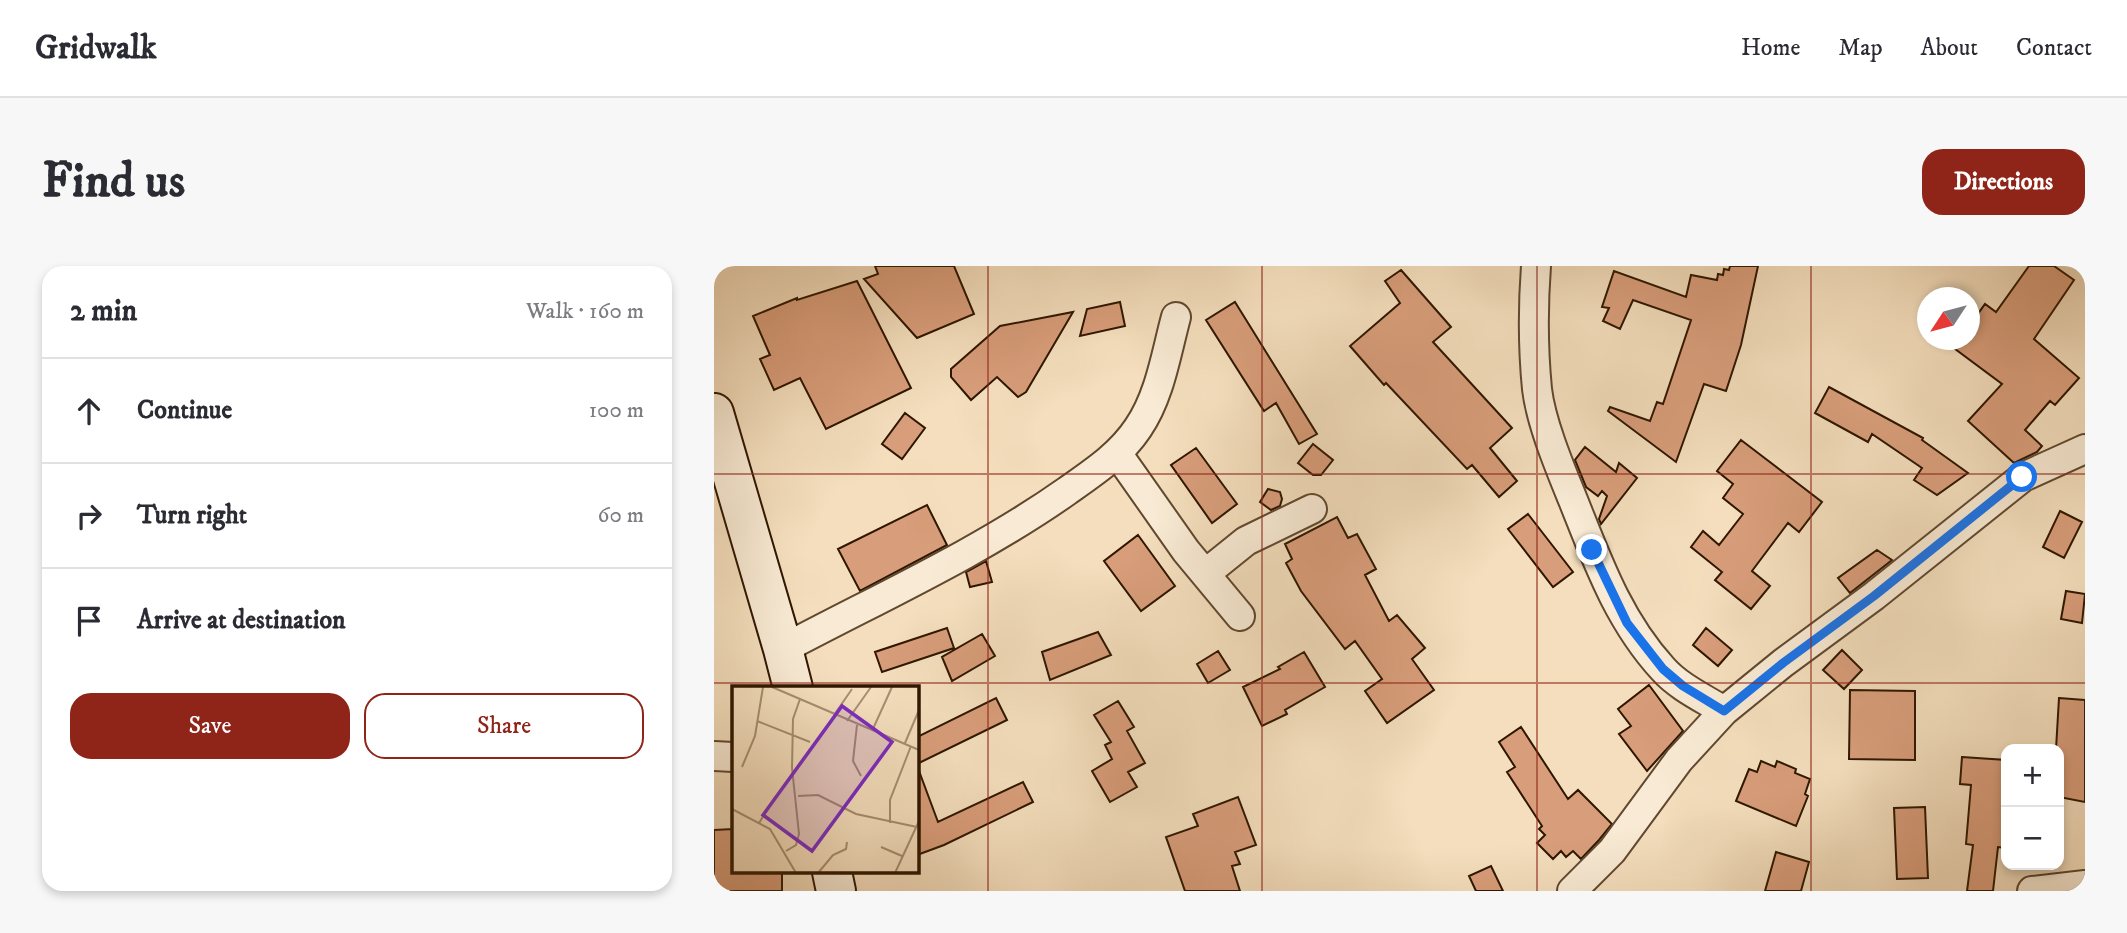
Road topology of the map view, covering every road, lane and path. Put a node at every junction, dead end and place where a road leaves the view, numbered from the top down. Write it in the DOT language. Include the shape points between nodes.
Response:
graph roads {
  1 [pos="1536,266"];
  2 [pos="1176,317"];
  3 [pos="714,413"];
  4 [pos="2085,449"];
  5 [pos="1117,453"];
  6 [pos="726,494"];
  7 [pos="1312,509"];
  8 [pos="1205,574"];
  9 [pos="1240,616"];
  10 [pos="783,649"];
  11 [pos="792,686"];
  12 [pos="1724,711"];
  13 [pos="714,756"];
  14 [pos="732,757"];
  15 [pos="2085,885"];
  16 [pos="1572,891"];
  17 [pos="2032,891"];
  1 -- 12 [label="street" via="1537,390 1556,459 1592,550 1627,623 1663,669"];
  2 -- 5 [label="street" via="1152,405"];
  3 -- 6 [label="street"];
  4 -- 12 [label="street" via="2022,477"];
  5 -- 8 [label="street"];
  5 -- 10 [label="street" via="1042,509 995,537"];
  6 -- 10 [label="street"];
  7 -- 8 [label="street" via="1246,541"];
  8 -- 9 [label="street"];
  10 -- 11 [label="street"];
  12 -- 16 [label="street" via="1679,760 1612,851"];
  13 -- 14 [label="street"];
  15 -- 17 [label="street"];
}
